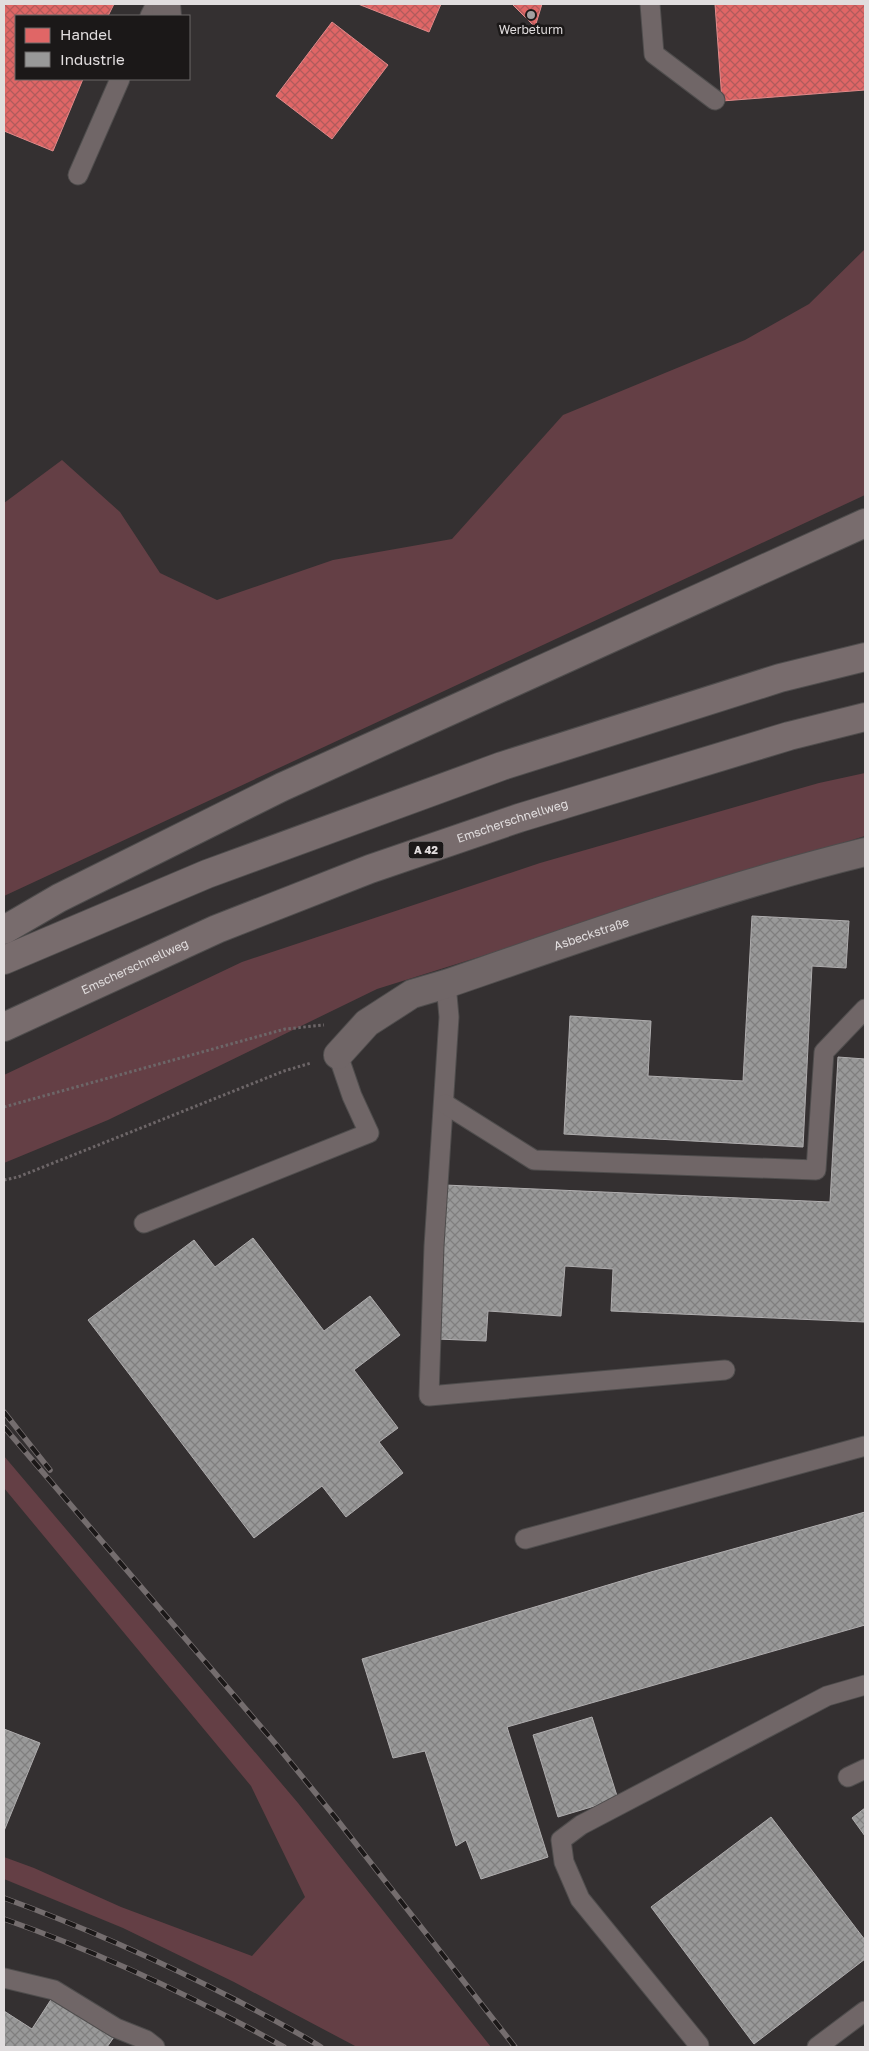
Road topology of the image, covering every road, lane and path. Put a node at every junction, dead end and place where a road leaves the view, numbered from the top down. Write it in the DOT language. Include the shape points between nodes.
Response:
graph roads {
  1 [pos="650,4"];
  2 [pos="120,80"];
  3 [pos="715,100"];
  4 [pos="78,174"];
  5 [pos="865,522"];
  6 [pos="865,657"];
  7 [pos="865,717"];
  8 [pos="865,852"];
  9 [pos="4,930"];
  10 [pos="4,960"];
  11 [pos="446,984"];
  12 [pos="865,1009"];
  13 [pos="367,1023"];
  14 [pos="4,1027"];
  15 [pos="338,1055"];
  16 [pos="445,1104"];
  17 [pos="4,1107"];
  18 [pos="4,1180"];
  19 [pos="144,1223"];
  20 [pos="725,1370"];
  21 [pos="865,1446"];
  22 [pos="525,1539"];
  23 [pos="865,1685"];
  24 [pos="865,1769"];
  25 [pos="848,1777"];
  26 [pos="4,1978"];
  27 [pos="865,2011"];
  28 [pos="699,2045"];
  29 [pos="155,2047"];
  30 [pos="818,2047"];
  1 -- 3 [label="lane" via="654,54"];
  2 -- 4 [label="lane"];
  5 -- 9 [label="highway" via="282,787 59,898"];
  6 -- 10 [label="highway" via="780,678 492,770 208,874"];
  7 -- 14 [label="highway, Emscherschnellweg / A 42" via="789,736 529,815 370,869 217,930"];
  8 -- 11 [label="street, Asbeckstraße" via="707,895"];
  11 -- 13 [label="street, Asbeckstraße" via="412,994"];
  11 -- 16 [label="lane" via="449,1017"];
  12 -- 16 [label="lane" via="824,1052 816,1170 534,1160"];
  13 -- 15 [label="street, Asbeckstraße"];
  13 -- 17 [label="path" via="285,1029"];
  15 -- 18 [label="path" via="284,1071"];
  15 -- 19 [label="lane" via="369,1133"];
  16 -- 20 [label="lane" via="434,1246 429,1396"];
  21 -- 22 [label="lane"];
  23 -- 28 [label="lane" via="827,1696 581,1825 561,1840 564,1862 580,1899"];
  24 -- 25 [label="lane"];
  26 -- 29 [label="lane" via="54,1990 116,2028"];
  27 -- 30 [label="lane"];
}
